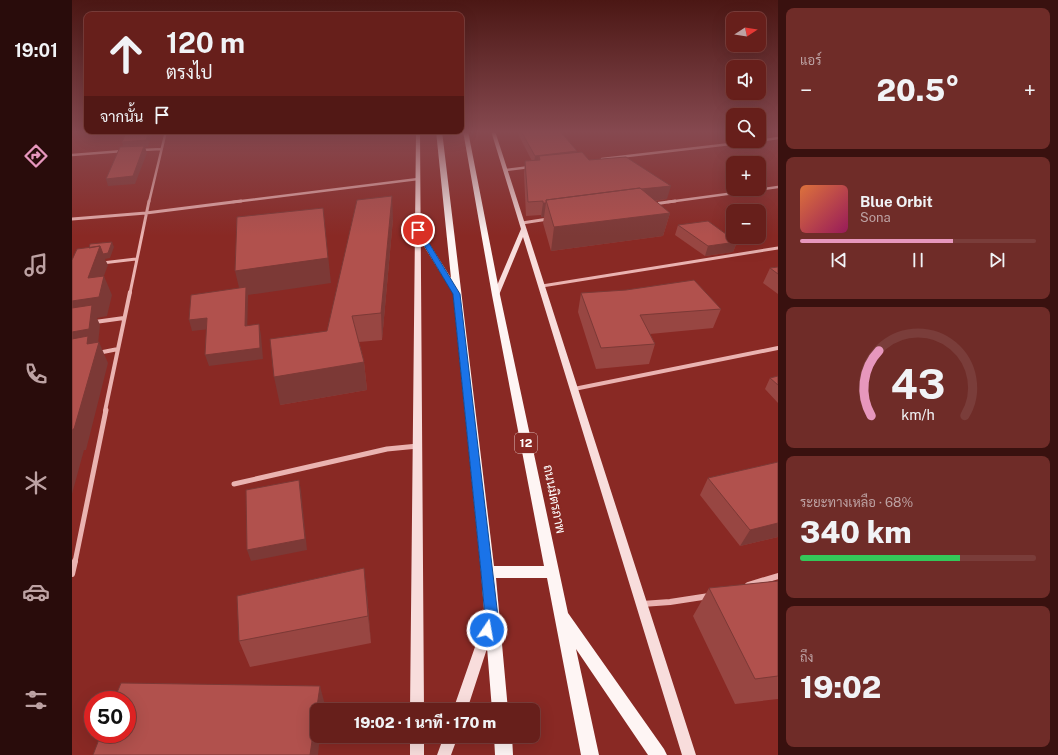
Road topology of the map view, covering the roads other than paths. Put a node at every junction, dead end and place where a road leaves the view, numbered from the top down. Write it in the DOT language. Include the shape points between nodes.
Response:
graph roads {
  1 [pos="157,166"];
  2 [pos="418,166"];
  3 [pos="443,166"];
  4 [pos="472,166"];
  5 [pos="505,166"];
  6 [pos="535,166"];
  7 [pos="506,170"];
  8 [pos="418,180"];
  9 [pos="778,187"];
  10 [pos="646,205"];
  11 [pos="146,213"];
  12 [pos="553,218"];
  13 [pos="72,219"];
  14 [pos="523,226"];
  15 [pos="418,230"];
  16 [pos="778,248"];
  17 [pos="136,260"];
  18 [pos="94,263"];
  19 [pos="542,286"];
  20 [pos="457,294"];
  21 [pos="496,295"];
  22 [pos="124,318"];
  23 [pos="87,323"];
  24 [pos="778,348"];
  25 [pos="118,349"];
  26 [pos="95,353"];
  27 [pos="574,389"];
  28 [pos="418,446"];
  29 [pos="234,484"];
  30 [pos="488,572"];
  31 [pos="552,572"];
  32 [pos="72,574"];
  33 [pos="778,576"];
  34 [pos="744,587"];
  35 [pos="716,594"];
  36 [pos="642,604"];
  37 [pos="562,615"];
  38 [pos="492,617"];
  39 [pos="417,703"];
  40 [pos="462,703"];
  41 [pos="499,703"];
  42 [pos="417,743"];
  43 [pos="448,743"];
  44 [pos="503,743"];
  45 [pos="417,755"];
  46 [pos="444,755"];
  47 [pos="504,755"];
  48 [pos="590,755"];
  49 [pos="658,755"];
  50 [pos="689,755"];
  1 -- 11 [label="street"];
  2 -- 8 [label="main road"];
  3 -- 20 [label="main road"];
  4 -- 21 [label="main road, ถนนมิตรภาพ / 12"];
  5 -- 7 [label="main road"];
  6 -- 7 [label="street"];
  7 -- 14 [label="main road"];
  8 -- 11 [label="street"];
  8 -- 15 [label="main road"];
  9 -- 10 [label="street"];
  11 -- 13 [label="street"];
  11 -- 17 [label="street"];
  12 -- 14 [label="street"];
  14 -- 19 [label="main road"];
  14 -- 21 [label="main road"];
  15 -- 20 [label="main road"];
  15 -- 28 [label="main road"];
  16 -- 19 [label="street"];
  17 -- 18 [label="street"];
  17 -- 22 [label="street"];
  19 -- 27 [label="main road"];
  20 -- 30 [label="main road"];
  21 -- 31 [label="main road, ถนนมิตรภาพ / 12"];
  22 -- 23 [label="street"];
  22 -- 25 [label="street"];
  24 -- 27 [label="street"];
  25 -- 26 [label="street"];
  25 -- 32 [label="street"];
  27 -- 36 [label="main road"];
  28 -- 29 [label="street" via="387,449"];
  28 -- 39 [label="main road"];
  30 -- 31 [label="main road"];
  30 -- 38 [label="main road"];
  31 -- 37 [label="main road, ถนนมิตรภาพ / 12"];
  33 -- 34 [label="street"];
  35 -- 36 [label="street"];
  36 -- 50 [label="main road"];
  37 -- 48 [label="main road, ถนนมิตรภาพ / 12"];
  37 -- 49 [label="main road"];
  38 -- 40 [label="main road"];
  38 -- 41 [label="main road"];
  42 -- 45 [label="main road"];
  43 -- 46 [label="main road"];
  44 -- 47 [label="main road"];
}
